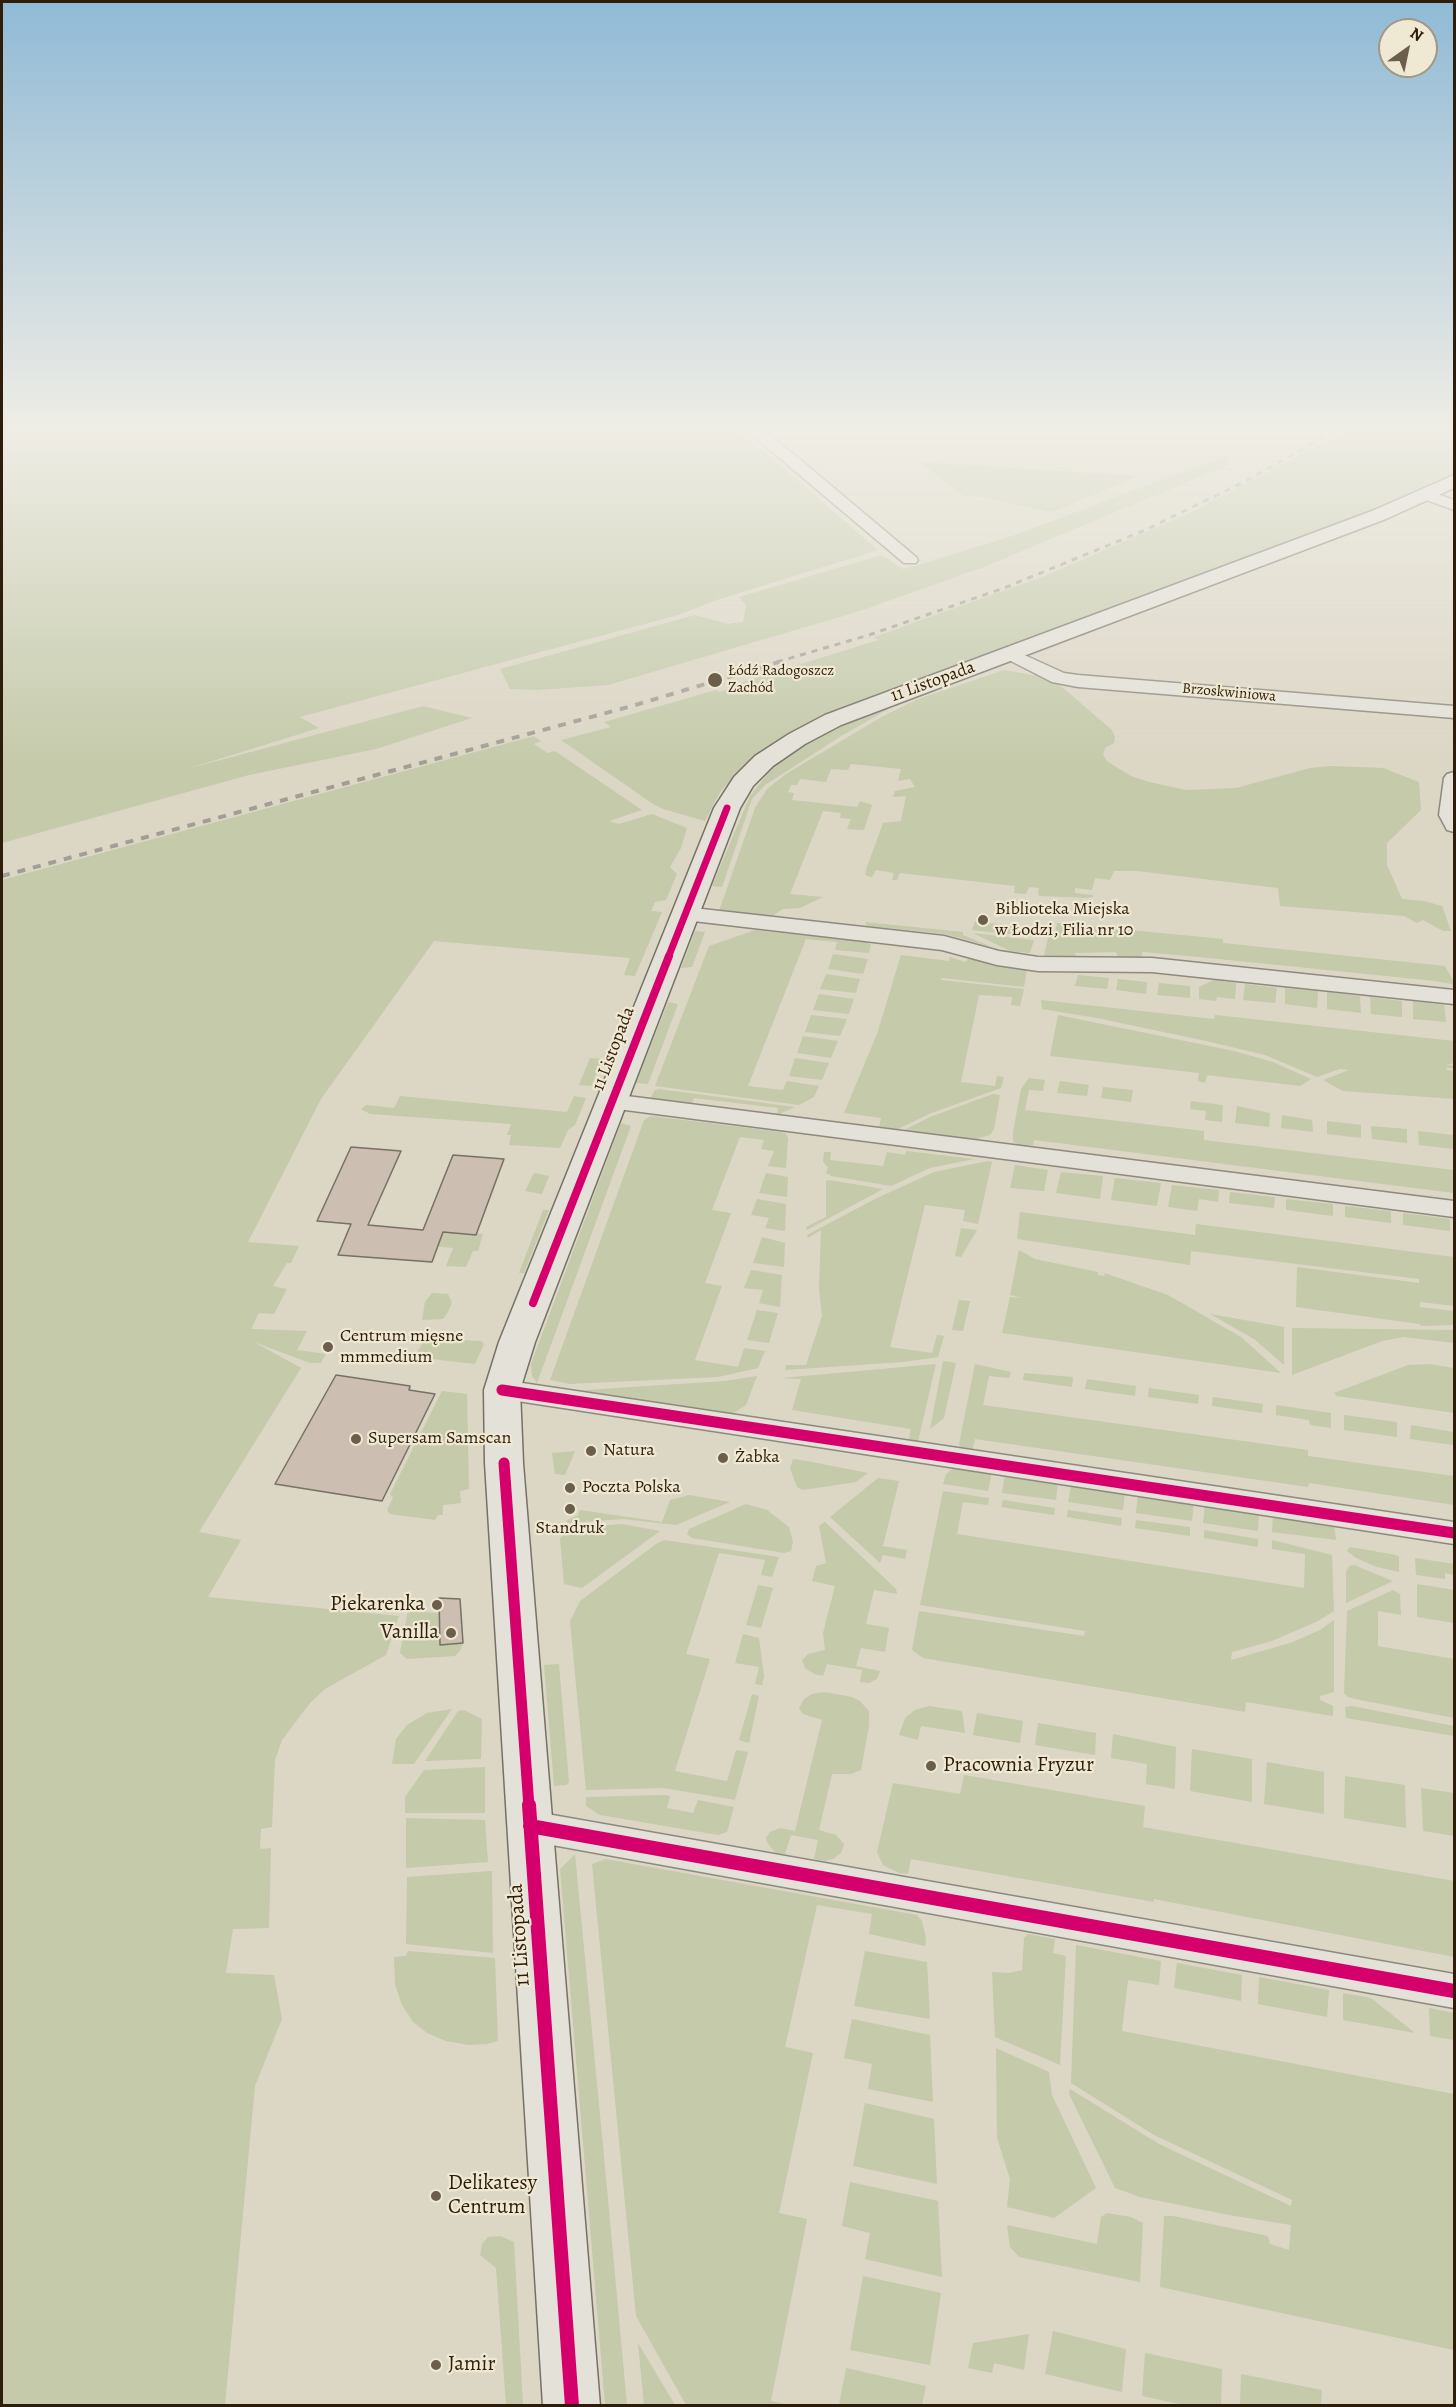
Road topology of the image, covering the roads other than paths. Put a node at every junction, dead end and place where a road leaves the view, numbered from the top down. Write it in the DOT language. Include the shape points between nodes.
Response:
graph roads {
  1 [pos="887,540"];
  2 [pos="1311,540"];
  3 [pos="910,560"];
  4 [pos="1009,653"];
  5 [pos="1455,712"];
  6 [pos="1455,778"];
  7 [pos="1455,826"];
  8 [pos="684,914"];
  9 [pos="1455,997"];
  10 [pos="611,1102"];
  11 [pos="1455,1209"];
  12 [pos="502,1390"];
  13 [pos="1455,1533"];
  14 [pos="530,1826"];
  15 [pos="1455,1991"];
  16 [pos="572,2406"];
  1 -- 3 [label="street"];
  2 -- 4 [label="street, 11 Listopada"];
  4 -- 5 [label="street, Brzoskwiniowa" via="1059,678 1078,681"];
  4 -- 8 [label="street, 11 Listopada" via="833,720 769,758 743,782 727,808"];
  6 -- 7 [label="street" via="1449,806"];
  8 -- 9 [label="street" via="944,943 1038,964 1152,965"];
  8 -- 10 [label="street, 11 Listopada"];
  10 -- 11 [label="street"];
  10 -- 12 [label="street, 11 Listopada"];
  12 -- 13 [label="street"];
  12 -- 14 [label="street, 11 Listopada"];
  14 -- 15 [label="street"];
  14 -- 16 [label="street, 11 Listopada"];
}
